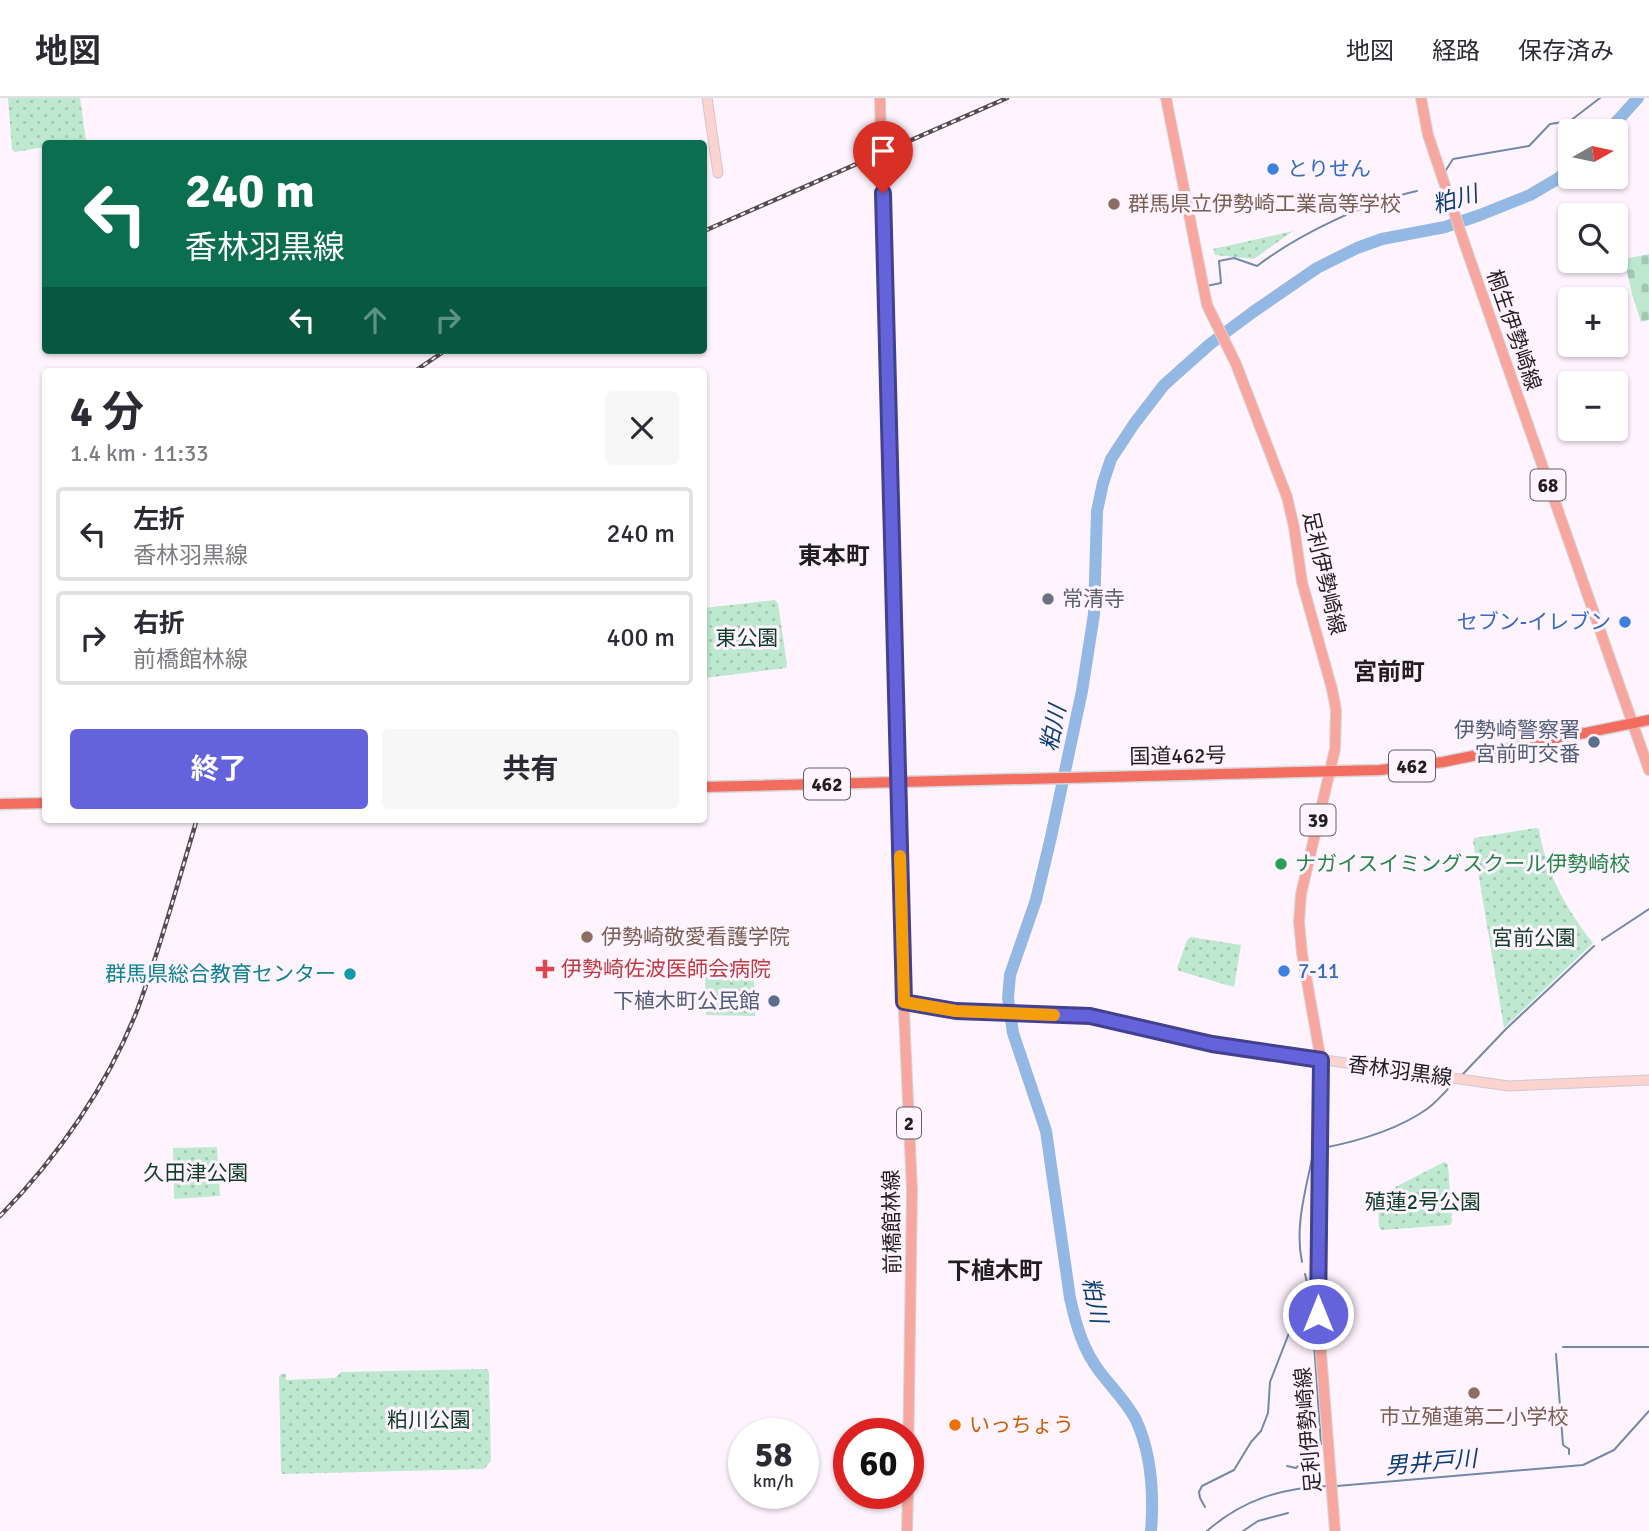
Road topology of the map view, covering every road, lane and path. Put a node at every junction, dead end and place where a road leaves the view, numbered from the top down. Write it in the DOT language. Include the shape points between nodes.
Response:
graph roads {
  1 [pos="707,98"];
  2 [pos="880,98"];
  3 [pos="1166,98"];
  4 [pos="1420,98"];
  5 [pos="718,173"];
  6 [pos="1649,720"];
  7 [pos="1633,723"];
  8 [pos="1649,770"];
  9 [pos="1330,772"];
  10 [pos="898,782"];
  11 [pos="707,787"];
  12 [pos="42,803"];
  13 [pos="0,804"];
  14 [pos="904,1002"];
  15 [pos="1321,1060"];
  16 [pos="1649,1080"];
  17 [pos="909,1418"];
  18 [pos="908,1509"];
  19 [pos="907,1531"];
  20 [pos="1335,1531"];
  1 -- 5 [label="main road"];
  2 -- 10 [label="main road, 前橋館林線 / 2"];
  3 -- 9 [label="main road, 足利伊勢崎線 / 39" via="1203,292 1290,507 1302,582 1332,688 1337,723"];
  4 -- 7 [label="main road, 桐生伊勢崎線 / 68" via="1465,246"];
  6 -- 7 [label="highway, 国道462号 / 462"];
  7 -- 8 [label="main road, 桐生伊勢崎線 / 68"];
  7 -- 9 [label="highway, 国道462号 / 462" via="1443,762"];
  9 -- 10 [label="highway, 国道462号 / 462"];
  9 -- 15 [label="main road, 足利伊勢崎線 / 39" via="1299,915"];
  10 -- 11 [label="highway, 国道462号 / 462"];
  10 -- 14 [label="main road, 前橋館林線 / 2"];
  12 -- 13 [label="highway"];
  14 -- 15 [label="main road, 香林羽黒線" via="954,1011 1090,1016 1212,1044"];
  14 -- 17 [label="main road, 前橋館林線 / 2" via="913,1226"];
  15 -- 16 [label="main road, 香林羽黒線" via="1509,1086"];
  15 -- 20 [label="main road, 足利伊勢崎線 / 39" via="1318,1314"];
  18 -- 19 [label="main road"];
}
